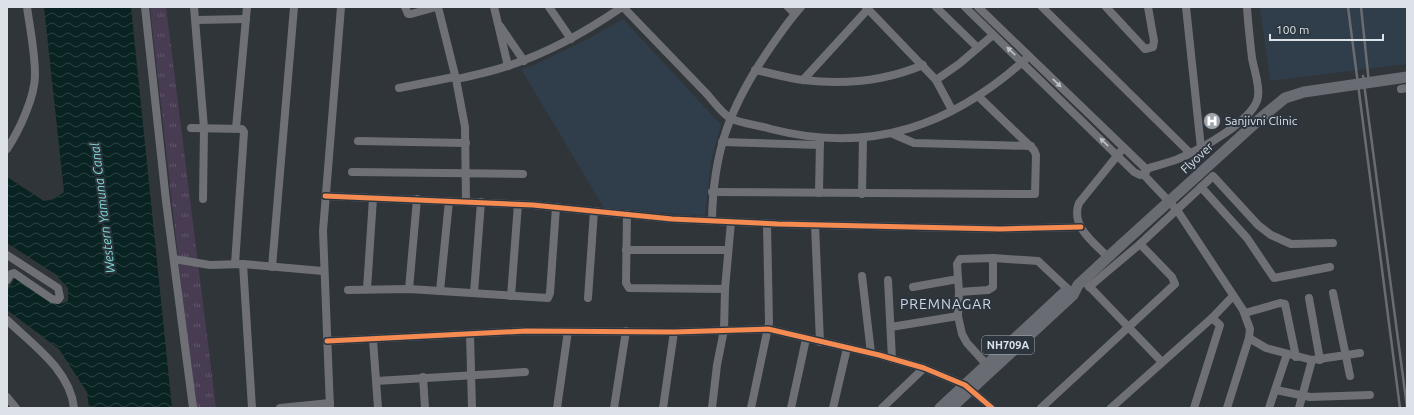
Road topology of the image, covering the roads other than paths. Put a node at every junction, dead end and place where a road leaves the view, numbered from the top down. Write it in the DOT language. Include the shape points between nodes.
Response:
graph roads {
  1 [pos="27,7"];
  2 [pos="145,7"];
  3 [pos="194,7"];
  4 [pos="247,7"];
  5 [pos="294,7"];
  6 [pos="341,7"];
  7 [pos="405,7"];
  8 [pos="437,7"];
  9 [pos="494,7"];
  10 [pos="549,7"];
  11 [pos="623,7"];
  12 [pos="788,7"];
  13 [pos="801,7"];
  14 [pos="936,7"];
  15 [pos="965,7"];
  16 [pos="978,7"];
  17 [pos="1042,7"];
  18 [pos="1106,7"];
  19 [pos="1148,7"];
  20 [pos="1186,7"];
  21 [pos="1246,7"];
  22 [pos="867,8"];
  23 [pos="795,14"];
  24 [pos="246,19"];
  25 [pos="196,20"];
  26 [pos="497,20"];
  27 [pos="993,34"];
  28 [pos="571,39"];
  29 [pos="978,48"];
  30 [pos="1029,56"];
  31 [pos="524,61"];
  32 [pos="1022,62"];
  33 [pos="923,64"];
  34 [pos="508,66"];
  35 [pos="755,70"];
  36 [pos="1407,77"];
  37 [pos="455,78"];
  38 [pos="803,80"];
  39 [pos="936,80"];
  40 [pos="399,88"];
  41 [pos="978,96"];
  42 [pos="952,110"];
  43 [pos="730,117"];
  44 [pos="191,128"];
  45 [pos="204,128"];
  46 [pos="236,128"];
  47 [pos="893,134"];
  48 [pos="862,138"];
  49 [pos="358,141"];
  50 [pos="820,141"];
  51 [pos="722,142"];
  52 [pos="466,143"];
  53 [pos="1031,146"];
  54 [pos="1124,148"];
  55 [pos="1201,148"];
  56 [pos="7,149"];
  57 [pos="1190,153"];
  58 [pos="1118,154"];
  59 [pos="352,172"];
  60 [pos="1145,172"];
  61 [pos="523,174"];
  62 [pos="466,175"];
  63 [pos="1201,188"];
  64 [pos="712,192"];
  65 [pos="819,193"];
  66 [pos="862,194"];
  67 [pos="325,196"];
  68 [pos="373,198"];
  69 [pos="203,199"];
  70 [pos="416,200"];
  71 [pos="449,201"];
  72 [pos="466,202"];
  73 [pos="481,202"];
  74 [pos="518,204"];
  75 [pos="556,207"];
  76 [pos="1177,210"];
  77 [pos="594,211"];
  78 [pos="627,214"];
  79 [pos="712,221"];
  80 [pos="731,222"];
  81 [pos="766,224"];
  82 [pos="815,225"];
  83 [pos="1080,227"];
  84 [pos="1333,243"];
  85 [pos="1140,244"];
  86 [pos="626,250"];
  87 [pos="728,250"];
  88 [pos="7,255"];
  89 [pos="993,258"];
  90 [pos="1109,258"];
  91 [pos="174,259"];
  92 [pos="239,264"];
  93 [pos="272,267"];
  94 [pos="1330,268"];
  95 [pos="323,271"];
  96 [pos="862,276"];
  97 [pos="9,277"];
  98 [pos="958,279"];
  99 [pos="888,280"];
  100 [pos="913,287"];
  101 [pos="1078,287"];
  102 [pos="367,289"];
  103 [pos="409,289"];
  104 [pos="725,289"];
  105 [pos="348,290"];
  106 [pos="440,291"];
  107 [pos="959,292"];
  108 [pos="474,293"];
  109 [pos="1333,293"];
  110 [pos="512,296"];
  111 [pos="1233,296"];
  112 [pos="588,298"];
  113 [pos="1309,298"];
  114 [pos="1245,313"];
  115 [pos="958,316"];
  116 [pos="1212,318"];
  117 [pos="7,320"];
  118 [pos="891,327"];
  119 [pos="1127,327"];
  120 [pos="768,329"];
  121 [pos="724,330"];
  122 [pos="568,331"];
  123 [pos="626,331"];
  124 [pos="674,332"];
  125 [pos="470,334"];
  126 [pos="806,338"];
  127 [pos="1249,338"];
  128 [pos="373,340"];
  129 [pos="327,342"];
  130 [pos="820,342"];
  131 [pos="847,348"];
  132 [pos="871,353"];
  133 [pos="1360,353"];
  134 [pos="1287,354"];
  135 [pos="1345,356"];
  136 [pos="1296,357"];
  137 [pos="892,359"];
  138 [pos="1316,360"];
  139 [pos="1162,362"];
  140 [pos="987,365"];
  141 [pos="924,368"];
  142 [pos="525,372"];
  143 [pos="470,375"];
  144 [pos="1350,376"];
  145 [pos="423,377"];
  146 [pos="376,381"];
  147 [pos="968,387"];
  148 [pos="1276,390"];
  149 [pos="1370,395"];
  150 [pos="7,397"];
  151 [pos="1301,397"];
  152 [pos="330,406"];
  153 [pos="16,408"];
  154 [pos="74,408"];
  155 [pos="193,408"];
  156 [pos="252,408"];
  157 [pos="280,408"];
  158 [pos="289,408"];
  159 [pos="378,408"];
  160 [pos="425,408"];
  161 [pos="472,408"];
  162 [pos="557,408"];
  163 [pos="614,408"];
  164 [pos="663,408"];
  165 [pos="712,408"];
  166 [pos="751,408"];
  167 [pos="792,408"];
  168 [pos="833,408"];
  169 [pos="882,408"];
  170 [pos="940,408"];
  171 [pos="951,408"];
  172 [pos="992,408"];
  173 [pos="1041,408"];
  174 [pos="1111,408"];
  175 [pos="1194,408"];
  176 [pos="1227,408"];
  177 [pos="1270,408"];
  178 [pos="1299,408"];
  1 -- 56 [label="street" via="35,76 22,121"];
  2 -- 91 [label="street"];
  3 -- 25 [label="street"];
  4 -- 24 [label="street"];
  5 -- 93 [label="street"];
  6 -- 67 [label="street"];
  7 -- 8 [label="street" via="408,14 411,14"];
  8 -- 37 [label="street"];
  9 -- 26 [label="street"];
  10 -- 28 [label="street"];
  11 -- 28 [label="street"];
  11 -- 43 [label="street"];
  12 -- 23 [label="street"];
  13 -- 23 [label="street"];
  14 -- 29 [label="street"];
  15 -- 27 [label="street"];
  16 -- 30 [label="street"];
  17 -- 57 [label="street"];
  18 -- 19 [label="street" via="1145,48 1149,49 1153,47 1154,41"];
  20 -- 55 [label="street"];
  21 -- 55 [label="street" via="1258,99 1250,113"];
  22 -- 33 [label="street"];
  22 -- 38 [label="street"];
  23 -- 35 [label="street"];
  24 -- 25 [label="street"];
  24 -- 46 [label="street"];
  25 -- 45 [label="street"];
  26 -- 31 [label="street"];
  26 -- 34 [label="street"];
  27 -- 29 [label="street"];
  32 -- 27 [label="street, one-way"];
  28 -- 31 [label="street"];
  29 -- 39 [label="street"];
  30 -- 32 [label="street"];
  30 -- 54 [label="street, one-way"];
  31 -- 34 [label="street"];
  32 -- 41 [label="street"];
  58 -- 32 [label="street, one-way"];
  33 -- 38 [label="street" via="902,73 869,80"];
  33 -- 39 [label="street"];
  34 -- 37 [label="street"];
  35 -- 38 [label="street"];
  35 -- 43 [label="street"];
  36 -- 90 [label="highway, Flyover / NH709A, bridge" via="1304,92 1286,98"];
  37 -- 40 [label="street"];
  37 -- 52 [label="street"];
  39 -- 42 [label="street"];
  41 -- 42 [label="street"];
  41 -- 53 [label="street"];
  42 -- 47 [label="street" via="919,126"];
  43 -- 50 [label="street"];
  43 -- 51 [label="street"];
  44 -- 45 [label="street"];
  45 -- 46 [label="street"];
  45 -- 69 [label="street"];
  46 -- 92 [label="street" via="244,132"];
  47 -- 48 [label="street"];
  47 -- 53 [label="street" via="914,143"];
  48 -- 50 [label="street"];
  48 -- 66 [label="street"];
  49 -- 52 [label="street"];
  50 -- 51 [label="street"];
  50 -- 65 [label="street"];
  51 -- 64 [label="street"];
  52 -- 62 [label="street"];
  53 -- 66 [label="street" via="1036,155 1034,194"];
  54 -- 58 [label="street"];
  54 -- 60 [label="street"];
  55 -- 57 [label="street"];
  57 -- 60 [label="street"];
  58 -- 60 [label="street" via="1134,172 1140,175"];
  58 -- 83 [label="street" via="1080,203 1077,217"];
  59 -- 62 [label="street"];
  60 -- 76 [label="street"];
  61 -- 62 [label="street"];
  62 -- 72 [label="street"];
  63 -- 76 [label="street"];
  63 -- 84 [label="street" via="1215,176 1265,231 1284,241 1299,244"];
  63 -- 94 [label="street" via="1247,238 1274,278"];
  64 -- 65 [label="street"];
  64 -- 79 [label="street"];
  65 -- 66 [label="street"];
  67 -- 68 [label="street"];
  67 -- 95 [label="street"];
  68 -- 70 [label="street"];
  68 -- 102 [label="street"];
  70 -- 71 [label="street"];
  70 -- 103 [label="street"];
  71 -- 72 [label="street"];
  71 -- 106 [label="street"];
  72 -- 73 [label="street"];
  73 -- 74 [label="street"];
  73 -- 108 [label="street"];
  74 -- 75 [label="street"];
  74 -- 110 [label="street"];
  75 -- 77 [label="street"];
  75 -- 110 [label="street" via="550,297"];
  76 -- 85 [label="street"];
  76 -- 111 [label="street"];
  77 -- 78 [label="street"];
  77 -- 112 [label="street"];
  78 -- 79 [label="street"];
  78 -- 86 [label="street"];
  79 -- 80 [label="street"];
  80 -- 81 [label="street"];
  80 -- 87 [label="street"];
  81 -- 82 [label="street"];
  81 -- 120 [label="street" via="770,317"];
  82 -- 83 [label="street" via="1000,229"];
  82 -- 130 [label="street"];
  83 -- 90 [label="street"];
  85 -- 101 [label="street"];
  85 -- 119 [label="street" via="1175,283"];
  86 -- 87 [label="street"];
  86 -- 104 [label="street" via="626,283 629,288"];
  87 -- 104 [label="street"];
  88 -- 97 [label="street" via="58,288 60,297 58,300 52,299 14,273"];
  89 -- 98 [label="street" via="960,259 957,264"];
  89 -- 101 [label="street" via="1038,261"];
  89 -- 107 [label="street" via="994,287 988,290"];
  90 -- 101 [label="highway, NH709A"];
  91 -- 92 [label="street" via="210,265"];
  91 -- 155 [label="street"];
  92 -- 93 [label="street"];
  92 -- 156 [label="street"];
  93 -- 95 [label="street"];
  95 -- 129 [label="street"];
  96 -- 132 [label="street"];
  98 -- 100 [label="street"];
  98 -- 107 [label="street"];
  99 -- 118 [label="street"];
  101 -- 119 [label="street"];
  101 -- 140 [label="highway, NH709A"];
  101 -- 147 [label="highway, NH709A"];
  102 -- 103 [label="street"];
  102 -- 105 [label="street"];
  103 -- 106 [label="street"];
  104 -- 121 [label="street"];
  106 -- 108 [label="street"];
  107 -- 115 [label="street"];
  108 -- 110 [label="street"];
  109 -- 135 [label="street"];
  111 -- 114 [label="street"];
  111 -- 116 [label="street"];
  113 -- 138 [label="street"];
  114 -- 127 [label="street" via="1250,329"];
  114 -- 136 [label="street" via="1280,303 1285,304"];
  115 -- 118 [label="street"];
  115 -- 140 [label="street" via="967,343"];
  116 -- 139 [label="street"];
  116 -- 175 [label="street" via="1220,325"];
  117 -- 154 [label="street" via="61,374 70,388"];
  118 -- 137 [label="street"];
  119 -- 139 [label="street"];
  119 -- 173 [label="street"];
  120 -- 121 [label="street"];
  120 -- 126 [label="street"];
  120 -- 166 [label="street"];
  121 -- 124 [label="street"];
  121 -- 165 [label="street"];
  122 -- 123 [label="street"];
  122 -- 125 [label="street"];
  122 -- 162 [label="street"];
  123 -- 124 [label="street"];
  123 -- 163 [label="street"];
  124 -- 164 [label="street"];
  125 -- 128 [label="street"];
  125 -- 143 [label="street"];
  126 -- 130 [label="street"];
  126 -- 167 [label="street"];
  127 -- 134 [label="street" via="1266,348"];
  127 -- 176 [label="street"];
  128 -- 129 [label="street"];
  128 -- 146 [label="street"];
  129 -- 152 [label="street"];
  130 -- 131 [label="street"];
  131 -- 132 [label="street"];
  131 -- 168 [label="street"];
  132 -- 137 [label="street"];
  133 -- 135 [label="street"];
  134 -- 136 [label="street"];
  134 -- 148 [label="street"];
  135 -- 138 [label="street"];
  135 -- 144 [label="street"];
  136 -- 138 [label="street"];
  137 -- 141 [label="street"];
  138 -- 151 [label="street"];
  139 -- 174 [label="street"];
  140 -- 147 [label="highway, NH709A"];
  141 -- 147 [label="street"];
  141 -- 169 [label="street"];
  142 -- 143 [label="street"];
  143 -- 145 [label="street"];
  143 -- 161 [label="street"];
  145 -- 146 [label="street"];
  145 -- 160 [label="street"];
  146 -- 159 [label="street"];
  147 -- 170 [label="highway, NH709A"];
  147 -- 171 [label="highway, NH709A"];
  147 -- 172 [label="street"];
  148 -- 151 [label="street"];
  148 -- 177 [label="street"];
  149 -- 151 [label="street"];
  150 -- 153 [label="street"];
  151 -- 178 [label="street"];
  152 -- 158 [label="street"];
  157 -- 158 [label="street"];
}
